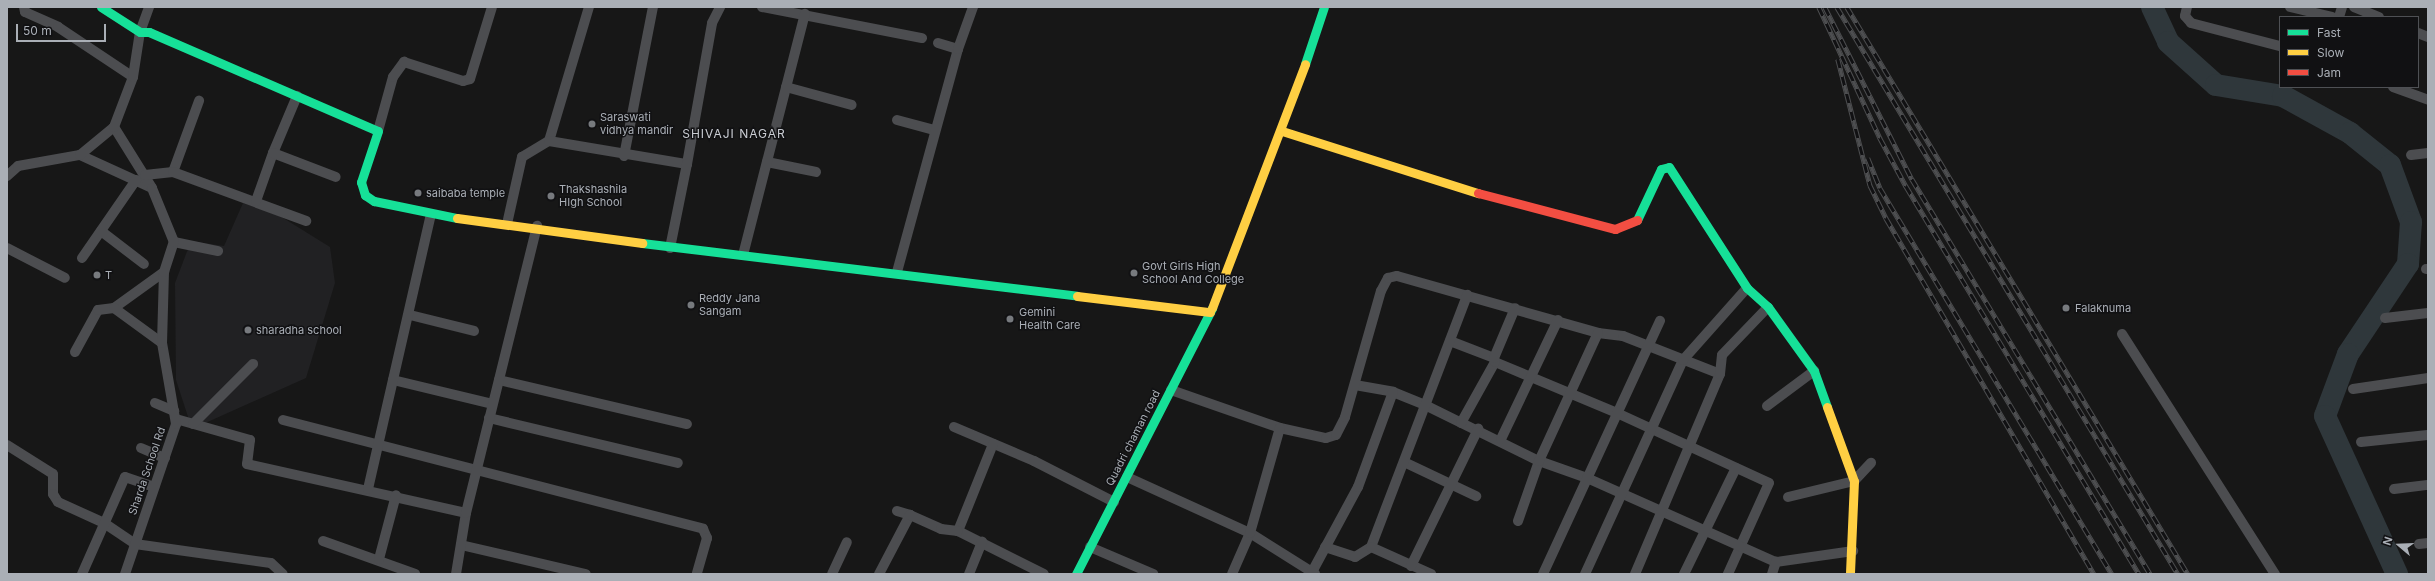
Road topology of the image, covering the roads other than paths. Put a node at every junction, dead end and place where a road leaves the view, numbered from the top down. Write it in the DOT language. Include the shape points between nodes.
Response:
graph roads {
  1 [pos="24,7"];
  2 [pos="101,7"];
  3 [pos="149,7"];
  4 [pos="492,7"];
  5 [pos="589,7"];
  6 [pos="653,7"];
  7 [pos="720,7"];
  8 [pos="762,7"];
  9 [pos="974,7"];
  10 [pos="1324,7"];
  11 [pos="2187,7"];
  12 [pos="2290,7"];
  13 [pos="2354,7"];
  14 [pos="805,14"];
  15 [pos="2328,16"];
  16 [pos="2376,16"];
  17 [pos="140,32"];
  18 [pos="922,38"];
  19 [pos="938,43"];
  20 [pos="2279,46"];
  21 [pos="958,49"];
  22 [pos="133,77"];
  23 [pos="786,87"];
  24 [pos="2396,88"];
  25 [pos="297,96"];
  26 [pos="2428,100"];
  27 [pos="199,101"];
  28 [pos="852,105"];
  29 [pos="896,120"];
  30 [pos="114,127"];
  31 [pos="934,130"];
  32 [pos="378,131"];
  33 [pos="1282,131"];
  34 [pos="550,142"];
  35 [pos="273,153"];
  36 [pos="2428,153"];
  37 [pos="80,155"];
  38 [pos="2411,155"];
  39 [pos="624,156"];
  40 [pos="767,162"];
  41 [pos="687,164"];
  42 [pos="174,172"];
  43 [pos="816,172"];
  44 [pos="7,176"];
  45 [pos="140,177"];
  46 [pos="336,177"];
  47 [pos="256,201"];
  48 [pos="431,215"];
  49 [pos="306,221"];
  50 [pos="507,224"];
  51 [pos="536,226"];
  52 [pos="101,231"];
  53 [pos="174,242"];
  54 [pos="7,248"];
  55 [pos="670,248"];
  56 [pos="218,251"];
  57 [pos="743,255"];
  58 [pos="82,258"];
  59 [pos="144,264"];
  60 [pos="164,272"];
  61 [pos="897,272"];
  62 [pos="65,278"];
  63 [pos="1747,288"];
  64 [pos="1467,295"];
  65 [pos="1768,307"];
  66 [pos="114,308"];
  67 [pos="1515,308"];
  68 [pos="1210,312"];
  69 [pos="2428,313"];
  70 [pos="410,315"];
  71 [pos="2385,318"];
  72 [pos="1558,320"];
  73 [pos="1660,321"];
  74 [pos="474,331"];
  75 [pos="1598,333"];
  76 [pos="2122,334"];
  77 [pos="1450,341"];
  78 [pos="162,343"];
  79 [pos="1649,348"];
  80 [pos="75,352"];
  81 [pos="1495,360"];
  82 [pos="1683,360"];
  83 [pos="253,364"];
  84 [pos="1814,371"];
  85 [pos="1720,374"];
  86 [pos="1531,377"];
  87 [pos="2428,378"];
  88 [pos="393,380"];
  89 [pos="499,380"];
  90 [pos="1355,384"];
  91 [pos="2353,389"];
  92 [pos="1171,390"];
  93 [pos="1393,392"];
  94 [pos="1570,395"];
  95 [pos="155,404"];
  96 [pos="492,404"];
  97 [pos="1427,406"];
  98 [pos="1767,406"];
  99 [pos="1617,413"];
  100 [pos="175,415"];
  101 [pos="489,418"];
  102 [pos="283,420"];
  103 [pos="1461,423"];
  104 [pos="193,424"];
  105 [pos="687,424"];
  106 [pos="954,427"];
  107 [pos="1280,428"];
  108 [pos="1651,428"];
  109 [pos="1478,429"];
  110 [pos="2428,435"];
  111 [pos="1501,439"];
  112 [pos="2361,442"];
  113 [pos="379,444"];
  114 [pos="993,444"];
  115 [pos="7,445"];
  116 [pos="1690,447"];
  117 [pos="142,448"];
  118 [pos="165,458"];
  119 [pos="1539,461"];
  120 [pos="1404,462"];
  121 [pos="678,463"];
  122 [pos="1871,463"];
  123 [pos="1736,468"];
  124 [pos="478,469"];
  125 [pos="1127,477"];
  126 [pos="1587,478"];
  127 [pos="1854,481"];
  128 [pos="1452,485"];
  129 [pos="2428,485"];
  130 [pos="154,487"];
  131 [pos="368,488"];
  132 [pos="2394,489"];
  133 [pos="1621,493"];
  134 [pos="396,495"];
  135 [pos="1476,496"];
  136 [pos="1788,497"];
  137 [pos="1114,502"];
  138 [pos="897,511"];
  139 [pos="1664,512"];
  140 [pos="466,513"];
  141 [pos="910,515"];
  142 [pos="1518,521"];
  143 [pos="104,523"];
  144 [pos="958,531"];
  145 [pos="1705,531"];
  146 [pos="1250,534"];
  147 [pos="323,541"];
  148 [pos="846,542"];
  149 [pos="982,542"];
  150 [pos="134,544"];
  151 [pos="460,545"];
  152 [pos="1090,547"];
  153 [pos="1325,547"];
  154 [pos="1371,547"];
  155 [pos="1740,547"];
  156 [pos="1853,551"];
  157 [pos="379,559"];
  158 [pos="1776,562"];
  159 [pos="1411,566"];
  160 [pos="1313,573"];
  161 [pos="82,574"];
  162 [pos="125,574"];
  163 [pos="283,574"];
  164 [pos="415,574"];
  165 [pos="456,574"];
  166 [pos="586,574"];
  167 [pos="697,574"];
  168 [pos="832,574"];
  169 [pos="879,574"];
  170 [pos="969,574"];
  171 [pos="1044,574"];
  172 [pos="1076,574"];
  173 [pos="1153,574"];
  174 [pos="1232,574"];
  175 [pos="1432,574"];
  176 [pos="1543,574"];
  177 [pos="1585,574"];
  178 [pos="1636,574"];
  179 [pos="1684,574"];
  180 [pos="1728,574"];
  181 [pos="1772,574"];
  182 [pos="1850,574"];
  183 [pos="2276,574"];
  1 -- 22 [label="street" via="25,12 58,26"];
  2 -- 17 [label="street"];
  3 -- 17 [label="street"];
  4 -- 32 [label="street" via="470,79 463,80 404,62 393,77"];
  5 -- 34 [label="street"];
  6 -- 39 [label="street"];
  7 -- 41 [label="street" via="712,23"];
  8 -- 14 [label="street"];
  9 -- 21 [label="street"];
  10 -- 33 [label="street, Quadri chaman road"];
  11 -- 20 [label="street" via="2185,16 2191,23"];
  12 -- 15 [label="street"];
  13 -- 16 [label="street"];
  14 -- 18 [label="street"];
  14 -- 23 [label="street"];
  17 -- 22 [label="street"];
  17 -- 25 [label="street" via="149,32"];
  19 -- 21 [label="street"];
  21 -- 31 [label="street"];
  22 -- 30 [label="street"];
  23 -- 28 [label="street"];
  23 -- 40 [label="street"];
  24 -- 26 [label="street"];
  25 -- 32 [label="street"];
  25 -- 35 [label="street"];
  27 -- 42 [label="street"];
  29 -- 31 [label="street"];
  30 -- 37 [label="street"];
  30 -- 45 [label="street"];
  31 -- 61 [label="street"];
  32 -- 48 [label="street" via="360,182 365,195 374,201"];
  33 -- 63 [label="street" via="1454,187 1615,229 1636,222 1661,169 1669,167"];
  33 -- 68 [label="street, Quadri chaman road"];
  34 -- 39 [label="street"];
  34 -- 50 [label="street" via="522,157"];
  35 -- 46 [label="street"];
  35 -- 47 [label="street"];
  36 -- 38 [label="street"];
  37 -- 44 [label="street" via="18,166"];
  37 -- 45 [label="street"];
  39 -- 41 [label="street"];
  40 -- 43 [label="street"];
  40 -- 57 [label="street"];
  41 -- 55 [label="street"];
  42 -- 45 [label="street"];
  42 -- 47 [label="street"];
  45 -- 52 [label="street"];
  45 -- 53 [label="street" via="152,188"];
  47 -- 49 [label="street"];
  48 -- 50 [label="street"];
  48 -- 70 [label="street"];
  50 -- 51 [label="street"];
  51 -- 55 [label="street"];
  51 -- 89 [label="street"];
  52 -- 58 [label="street"];
  52 -- 59 [label="street"];
  53 -- 56 [label="street"];
  53 -- 60 [label="street, Sharda School Rd"];
  54 -- 62 [label="street"];
  55 -- 57 [label="street"];
  57 -- 61 [label="street"];
  60 -- 66 [label="street"];
  60 -- 78 [label="street, Sharda School Rd"];
  61 -- 68 [label="street"];
  63 -- 65 [label="street"];
  63 -- 82 [label="street"];
  64 -- 67 [label="street"];
  64 -- 77 [label="street"];
  64 -- 90 [label="street" via="1397,276 1388,278"];
  65 -- 84 [label="street"];
  65 -- 85 [label="street" via="1722,355"];
  66 -- 78 [label="street"];
  66 -- 80 [label="street" via="98,310"];
  67 -- 72 [label="street"];
  67 -- 81 [label="street"];
  68 -- 92 [label="street, Quadri chaman road"];
  69 -- 71 [label="street"];
  70 -- 74 [label="street"];
  70 -- 88 [label="street"];
  72 -- 75 [label="street"];
  72 -- 86 [label="street"];
  73 -- 79 [label="street"];
  75 -- 79 [label="street" via="1623,336"];
  75 -- 94 [label="street"];
  76 -- 183 [label="street"];
  77 -- 81 [label="street"];
  77 -- 97 [label="street"];
  78 -- 100 [label="street, Sharda School Rd"];
  79 -- 82 [label="street"];
  79 -- 99 [label="street"];
  81 -- 86 [label="street"];
  81 -- 103 [label="street"];
  82 -- 85 [label="street"];
  82 -- 108 [label="street"];
  83 -- 104 [label="street"];
  84 -- 98 [label="street"];
  84 -- 127 [label="street"];
  85 -- 116 [label="street"];
  86 -- 94 [label="street"];
  86 -- 111 [label="street"];
  87 -- 91 [label="street"];
  88 -- 96 [label="street"];
  88 -- 113 [label="street"];
  89 -- 96 [label="street"];
  89 -- 105 [label="street"];
  90 -- 93 [label="street"];
  90 -- 107 [label="street" via="1336,435 1326,438"];
  92 -- 107 [label="street"];
  92 -- 125 [label="street, Quadri chaman road"];
  93 -- 97 [label="street"];
  93 -- 153 [label="street" via="1358,487"];
  94 -- 99 [label="street"];
  94 -- 119 [label="street"];
  95 -- 100 [label="street"];
  96 -- 101 [label="street"];
  97 -- 103 [label="street"];
  97 -- 120 [label="street"];
  99 -- 108 [label="street"];
  99 -- 126 [label="street"];
  100 -- 104 [label="street"];
  100 -- 118 [label="street, Sharda School Rd"];
  101 -- 121 [label="street"];
  101 -- 124 [label="street"];
  102 -- 113 [label="street"];
  103 -- 109 [label="street"];
  104 -- 131 [label="street" via="250,440 247,464"];
  106 -- 114 [label="street"];
  107 -- 146 [label="street"];
  108 -- 116 [label="street"];
  108 -- 133 [label="street"];
  109 -- 111 [label="street"];
  109 -- 128 [label="street"];
  110 -- 112 [label="street"];
  111 -- 119 [label="street"];
  113 -- 124 [label="street"];
  113 -- 131 [label="street"];
  114 -- 137 [label="street"];
  114 -- 144 [label="street"];
  115 -- 143 [label="street" via="54,474 53,494 58,502"];
  116 -- 123 [label="street"];
  116 -- 139 [label="street"];
  117 -- 118 [label="street"];
  118 -- 130 [label="street, Sharda School Rd"];
  119 -- 126 [label="street"];
  119 -- 142 [label="street"];
  120 -- 128 [label="street"];
  120 -- 154 [label="street"];
  122 -- 127 [label="street"];
  123 -- 145 [label="street"];
  123 -- 155 [label="street" via="1769,483"];
  124 -- 140 [label="street"];
  124 -- 167 [label="street" via="703,529 707,538"];
  125 -- 137 [label="street, Quadri chaman road"];
  125 -- 146 [label="street"];
  126 -- 133 [label="street"];
  126 -- 176 [label="street"];
  127 -- 136 [label="street"];
  127 -- 156 [label="street"];
  128 -- 135 [label="street"];
  128 -- 159 [label="street"];
  129 -- 132 [label="street"];
  130 -- 143 [label="street" via="125,477"];
  130 -- 150 [label="street, Sharda School Rd"];
  131 -- 134 [label="street"];
  133 -- 139 [label="street"];
  133 -- 177 [label="street"];
  134 -- 140 [label="street"];
  134 -- 157 [label="street"];
  137 -- 152 [label="street, Quadri chaman road"];
  138 -- 141 [label="street"];
  139 -- 145 [label="street"];
  139 -- 178 [label="street"];
  140 -- 151 [label="street"];
  141 -- 144 [label="street" via="941,529"];
  141 -- 169 [label="street"];
  143 -- 150 [label="street"];
  143 -- 161 [label="street"];
  144 -- 149 [label="street"];
  145 -- 155 [label="street"];
  145 -- 179 [label="street"];
  146 -- 160 [label="street"];
  146 -- 174 [label="street"];
  147 -- 157 [label="street"];
  148 -- 168 [label="street"];
  149 -- 170 [label="street"];
  149 -- 171 [label="street"];
  150 -- 162 [label="street, Sharda School Rd"];
  150 -- 163 [label="street" via="271,564"];
  151 -- 165 [label="street"];
  151 -- 166 [label="street"];
  152 -- 172 [label="street, Quadri chaman road"];
  152 -- 173 [label="street"];
  153 -- 154 [label="street" via="1355,557"];
  153 -- 160 [label="street"];
  154 -- 159 [label="street"];
  155 -- 158 [label="street"];
  155 -- 180 [label="street"];
  156 -- 158 [label="street"];
  156 -- 182 [label="street"];
  157 -- 164 [label="street"];
  158 -- 181 [label="street"];
  159 -- 175 [label="street"];
}
